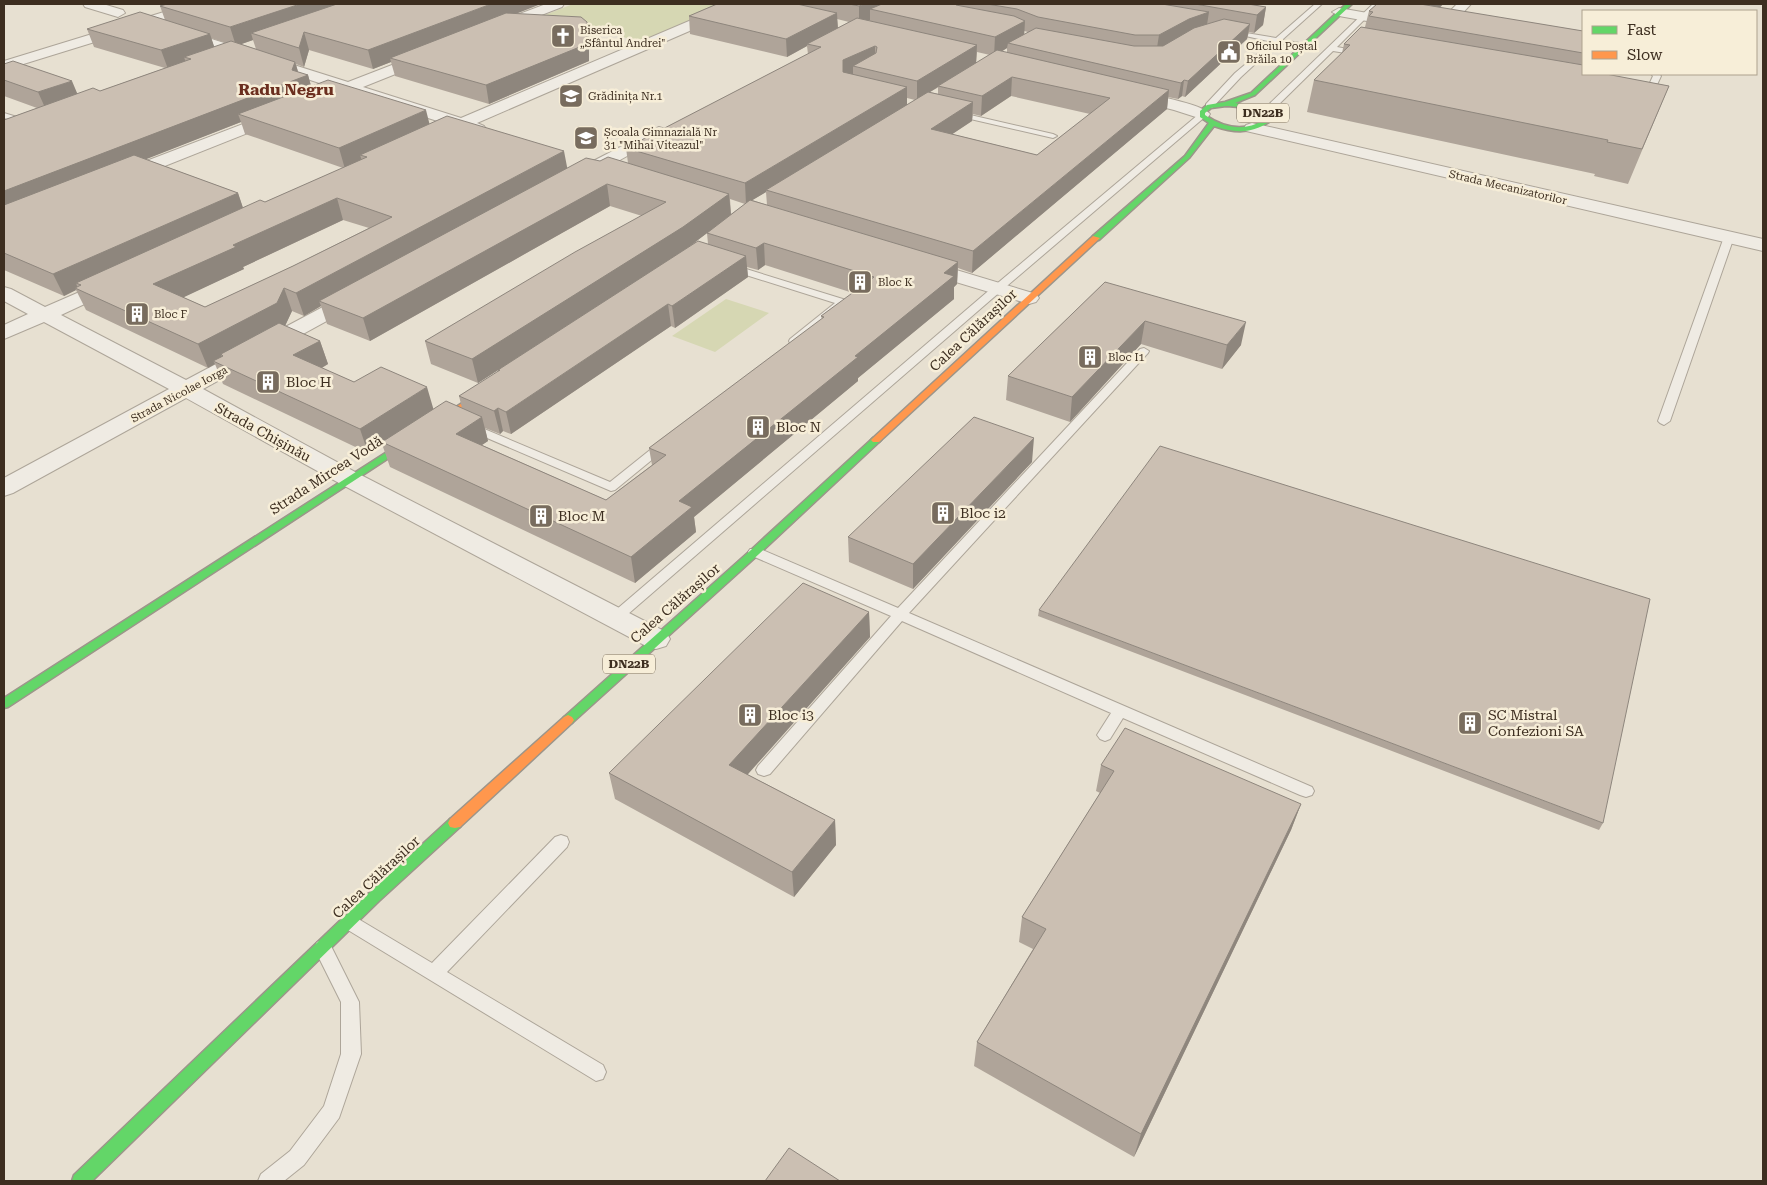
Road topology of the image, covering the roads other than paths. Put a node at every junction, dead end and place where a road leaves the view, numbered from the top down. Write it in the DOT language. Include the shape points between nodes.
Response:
graph roads {
  1 [pos="90,4"];
  2 [pos="203,4"];
  3 [pos="557,4"];
  4 [pos="749,4"];
  5 [pos="1319,4"];
  6 [pos="1377,4"];
  7 [pos="1464,4"];
  8 [pos="1344,8"];
  9 [pos="118,13"];
  10 [pos="139,16"];
  11 [pos="1364,16"];
  12 [pos="99,19"];
  13 [pos="1221,30"];
  14 [pos="485,33"];
  15 [pos="1276,40"];
  16 [pos="255,45"];
  17 [pos="1302,46"];
  18 [pos="1330,48"];
  19 [pos="439,51"];
  20 [pos="237,52"];
  21 [pos="1367,55"];
  22 [pos="218,58"];
  23 [pos="4,66"];
  24 [pos="1656,75"];
  25 [pos="349,87"];
  26 [pos="1118,92"];
  27 [pos="1253,94"];
  28 [pos="322,98"];
  29 [pos="1226,104"];
  30 [pos="1635,104"];
  31 [pos="294,109"];
  32 [pos="946,111"];
  33 [pos="1262,112"];
  34 [pos="1206,114"];
  35 [pos="4,115"];
  36 [pos="35,123"];
  37 [pos="462,124"];
  38 [pos="674,125"];
  39 [pos="1246,129"];
  40 [pos="13,131"];
  41 [pos="491,133"];
  42 [pos="435,136"];
  43 [pos="1052,136"];
  44 [pos="1225,137"];
  45 [pos="1210,145"];
  46 [pos="1187,156"];
  47 [pos="576,160"];
  48 [pos="595,166"];
  49 [pos="614,172"];
  50 [pos="104,184"];
  51 [pos="560,185"];
  52 [pos="1728,237"];
  53 [pos="1763,245"];
  54 [pos="905,261"];
  55 [pos="722,264"];
  56 [pos="126,277"];
  57 [pos="997,289"];
  58 [pos="370,290"];
  59 [pos="4,293"];
  60 [pos="1029,298"];
  61 [pos="44,314"];
  62 [pos="4,333"];
  63 [pos="788,346"];
  64 [pos="1144,352"];
  65 [pos="503,379"];
  66 [pos="188,390"];
  67 [pos="446,417"];
  68 [pos="1664,421"];
  69 [pos="672,438"];
  70 [pos="348,478"];
  71 [pos="4,488"];
  72 [pos="755,552"];
  73 [pos="900,615"];
  74 [pos="616,618"];
  75 [pos="656,639"];
  76 [pos="4,704"];
  77 [pos="1120,710"];
  78 [pos="1105,735"];
  79 [pos="764,770"];
  80 [pos="1306,791"];
  81 [pos="561,842"];
  82 [pos="349,922"];
  83 [pos="323,948"];
  84 [pos="433,974"];
  85 [pos="596,1072"];
  86 [pos="80,1181"];
  87 [pos="268,1181"];
  1 -- 9 [label="street"];
  2 -- 10 [label="street"];
  3 -- 14 [label="street"];
  4 -- 37 [label="street"];
  5 -- 15 [label="lane"];
  6 -- 11 [label="lane"];
  7 -- 11 [label="street" via="1444,31"];
  8 -- 11 [label="street"];
  8 -- 17 [label="main road, DN22B"];
  9 -- 10 [label="street"];
  9 -- 12 [label="street"];
  10 -- 20 [label="street"];
  10 -- 23 [label="street"];
  11 -- 18 [label="lane"];
  13 -- 15 [label="lane"];
  15 -- 17 [label="lane"];
  15 -- 34 [label="lane" via="1238,75"];
  16 -- 20 [label="street"];
  17 -- 27 [label="main road, DN22B"];
  18 -- 21 [label="lane"];
  18 -- 33 [label="lane" via="1295,86"];
  19 -- 25 [label="street"];
  20 -- 22 [label="street"];
  20 -- 25 [label="street"];
  24 -- 30 [label="lane" via="1644,106"];
  25 -- 28 [label="street"];
  25 -- 37 [label="street"];
  26 -- 34 [label="street"];
  27 -- 29 [label="main road, DN22B"];
  27 -- 33 [label="main road, DN22B"];
  29 -- 33 [label="main road, DN22B"];
  29 -- 34 [label="main road, DN22B"];
  31 -- 50 [label="street"];
  32 -- 43 [label="lane"];
  33 -- 39 [label="main road, DN22B" via="1267,121"];
  34 -- 39 [label="main road, DN22B"];
  34 -- 46 [label="main road, Calea Călărașilor / DN22B"];
  34 -- 57 [label="lane"];
  35 -- 36 [label="lane"];
  36 -- 40 [label="street"];
  37 -- 41 [label="street"];
  37 -- 42 [label="street"];
  38 -- 48 [label="street"];
  39 -- 44 [label="main road, DN22B"];
  39 -- 52 [label="street, Strada Mecanizatorilor"];
  45 -- 46 [label="main road, Calea Călărașilor / DN22B"];
  46 -- 60 [label="main road, Calea Călărașilor / DN22B"];
  47 -- 48 [label="street"];
  48 -- 49 [label="street"];
  48 -- 51 [label="street"];
  52 -- 53 [label="street, Strada Mecanizatorilor"];
  52 -- 68 [label="lane"];
  54 -- 57 [label="street"];
  55 -- 63 [label="lane" via="842,302"];
  56 -- 61 [label="street"];
  57 -- 60 [label="street"];
  57 -- 74 [label="lane"];
  58 -- 66 [label="street, Strada Nicolae Iorga"];
  59 -- 61 [label="street, Strada Chișinău"];
  60 -- 72 [label="main road, Calea Călărașilor / DN22B"];
  61 -- 62 [label="street"];
  61 -- 66 [label="street, Strada Chișinău"];
  64 -- 73 [label="lane"];
  65 -- 67 [label="main road, Strada Mircea Vodă"];
  66 -- 70 [label="street, Strada Chișinău"];
  66 -- 71 [label="street, Strada Nicolae Iorga"];
  67 -- 69 [label="lane" via="611,488"];
  67 -- 70 [label="main road, Strada Mircea Vodă"];
  70 -- 74 [label="street, Strada Chișinău"];
  70 -- 76 [label="main road, Strada Mircea Vodă"];
  72 -- 73 [label="lane"];
  72 -- 75 [label="main road, Calea Călărașilor / DN22B"];
  73 -- 77 [label="lane"];
  73 -- 79 [label="lane"];
  74 -- 75 [label="street, Strada Chișinău"];
  75 -- 82 [label="main road, Calea Călărașilor / DN22B"];
  77 -- 78 [label="lane"];
  77 -- 80 [label="lane"];
  81 -- 84 [label="lane"];
  82 -- 83 [label="main road, Calea Călărașilor / DN22B"];
  82 -- 84 [label="lane"];
  83 -- 86 [label="main road, Calea Călărașilor / DN22B"];
  83 -- 87 [label="lane" via="350,1002 351,1054 332,1111 297,1158"];
  84 -- 85 [label="lane"];
}
